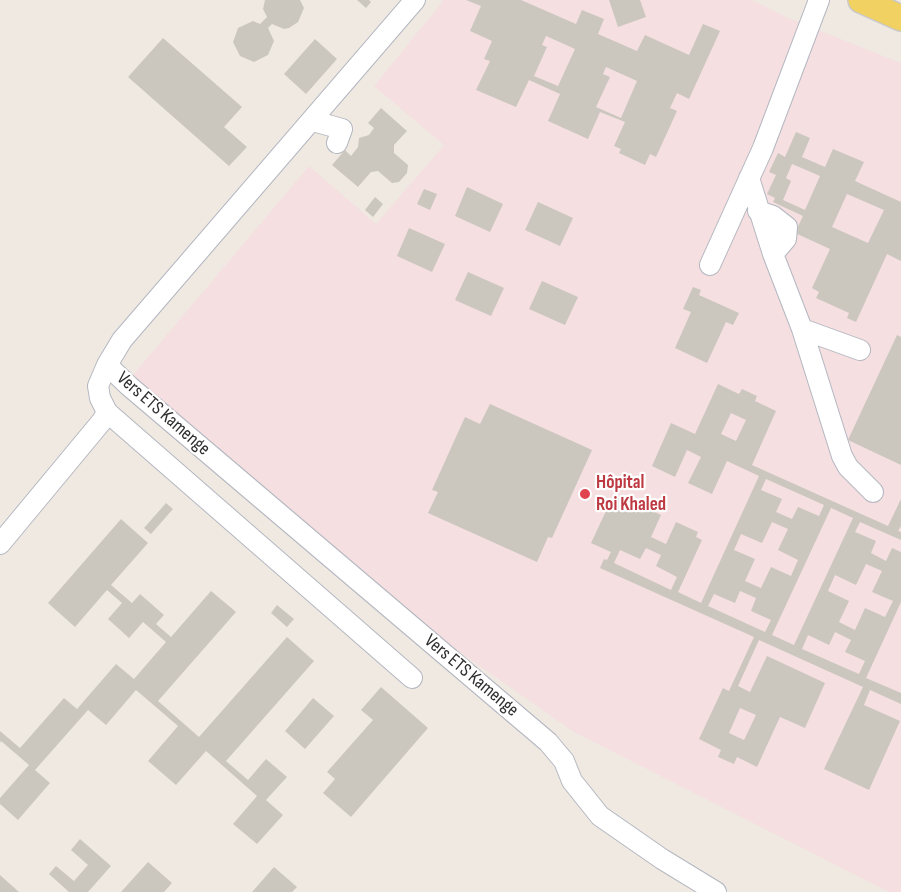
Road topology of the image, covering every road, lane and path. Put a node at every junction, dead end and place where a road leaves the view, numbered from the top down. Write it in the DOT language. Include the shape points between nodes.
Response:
graph roads {
  1 [pos="415,0"];
  2 [pos="819,0"];
  3 [pos="861,0"];
  4 [pos="901,18"];
  5 [pos="313,120"];
  6 [pos="337,143"];
  7 [pos="749,178"];
  8 [pos="710,265"];
  9 [pos="802,329"];
  10 [pos="860,350"];
  11 [pos="107,365"];
  12 [pos="107,412"];
  13 [pos="873,492"];
  14 [pos="0,544"];
  15 [pos="412,678"];
  16 [pos="716,892"];
  1 -- 5 [label="street, Vers ETS Kamenge"];
  2 -- 7 [label="street"];
  3 -- 4 [label="main road"];
  5 -- 6 [label="street" via="342,129"];
  5 -- 11 [label="street, Vers ETS Kamenge" via="122,340"];
  7 -- 8 [label="street"];
  7 -- 9 [label="street" via="758,211 773,216 787,227 786,239 773,254"];
  9 -- 10 [label="street"];
  9 -- 13 [label="street" via="842,456 848,467"];
  11 -- 12 [label="street" via="98,386"];
  11 -- 16 [label="street, Vers ETS Kamenge" via="548,742 564,761 572,781 600,816"];
  12 -- 14 [label="street" via="92,435"];
  12 -- 15 [label="street"];
}
